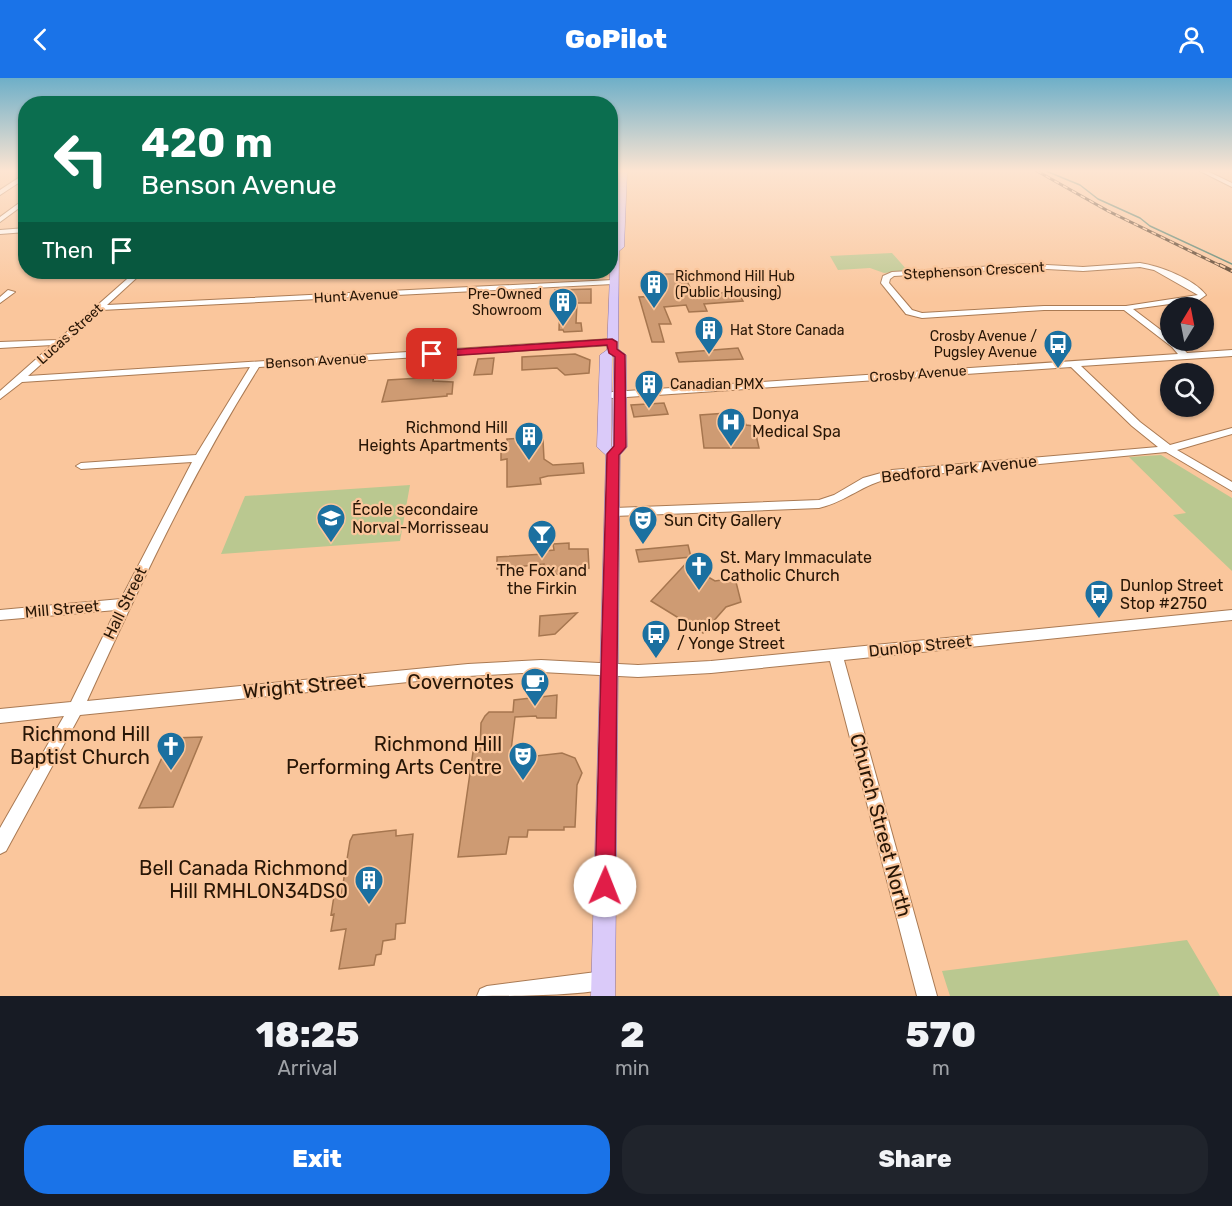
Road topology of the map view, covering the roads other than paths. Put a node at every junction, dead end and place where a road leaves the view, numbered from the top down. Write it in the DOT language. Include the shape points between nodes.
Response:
graph roads {
  1 [pos="18,231"];
  2 [pos="0,232"];
  3 [pos="131,279"];
  4 [pos="613,282"];
  5 [pos="11,292"];
  6 [pos="0,301"];
  7 [pos="98,308"];
  8 [pos="1126,308"];
  9 [pos="61,342"];
  10 [pos="0,345"];
  11 [pos="612,346"];
  12 [pos="1232,353"];
  13 [pos="1185,356"];
  14 [pos="256,364"];
  15 [pos="1074,364"];
  16 [pos="20,379"];
  17 [pos="621,394"];
  18 [pos="0,396"];
  19 [pos="605,396"];
  20 [pos="1232,431"];
  21 [pos="1168,449"];
  22 [pos="613,454"];
  23 [pos="198,458"];
  24 [pos="81,466"];
  25 [pos="1232,486"];
  26 [pos="614,512"];
  27 [pos="123,604"];
  28 [pos="0,615"];
  29 [pos="1232,615"];
  30 [pos="834,654"];
  31 [pos="609,668"];
  32 [pos="76,708"];
  33 [pos="0,716"];
  34 [pos="0,845"];
  35 [pos="603,988"];
  36 [pos="487,996"];
  37 [pos="927,996"];
  1 -- 2 [label="street"];
  3 -- 7 [label="street, Lucas Street"];
  4 -- 7 [label="street, Hunt Avenue"];
  4 -- 11 [label="main road"];
  5 -- 6 [label="street"];
  7 -- 9 [label="street, Lucas Street"];
  8 -- 8 [label="street, Stephenson Crescent" via="1202,295 1156,268 1140,265 1083,269 1029,266 892,274 885,284 909,312 922,316 1044,308"];
  8 -- 13 [label="street" via="1127,314 1165,346"];
  9 -- 10 [label="street"];
  9 -- 16 [label="street, Lucas Street"];
  11 -- 14 [label="street, Benson Avenue"];
  11 -- 17 [label="main road" via="620,355"];
  11 -- 19 [label="main road" via="606,355"];
  12 -- 13 [label="street, Crosby Avenue"];
  13 -- 15 [label="street, Crosby Avenue"];
  14 -- 16 [label="street, Benson Avenue"];
  14 -- 23 [label="street, Hall Street"];
  15 -- 17 [label="street, Crosby Avenue"];
  15 -- 21 [label="street"];
  16 -- 18 [label="street, Lucas Street"];
  17 -- 19 [label="street, Crosby Avenue"];
  17 -- 22 [label="main road" via="620,447"];
  19 -- 22 [label="main road" via="604,447"];
  20 -- 21 [label="street, Bedford Park Avenue"];
  21 -- 25 [label="street"];
  21 -- 26 [label="street, Bedford Park Avenue" via="892,474 868,480 837,500 819,504"];
  22 -- 26 [label="main road"];
  23 -- 24 [label="street"];
  23 -- 27 [label="street, Hall Street"];
  26 -- 31 [label="main road"];
  27 -- 28 [label="street, Mill Street"];
  27 -- 32 [label="street, Hall Street"];
  29 -- 30 [label="street, Dunlop Street"];
  30 -- 31 [label="street, Dunlop Street" via="711,667 638,671"];
  30 -- 37 [label="street, Church Street North"];
  31 -- 32 [label="street, Wright Street" via="468,670"];
  31 -- 35 [label="main road"];
  32 -- 33 [label="street, Wright Street"];
  32 -- 34 [label="street, Hall Street"];
  35 -- 36 [label="street"];
}
